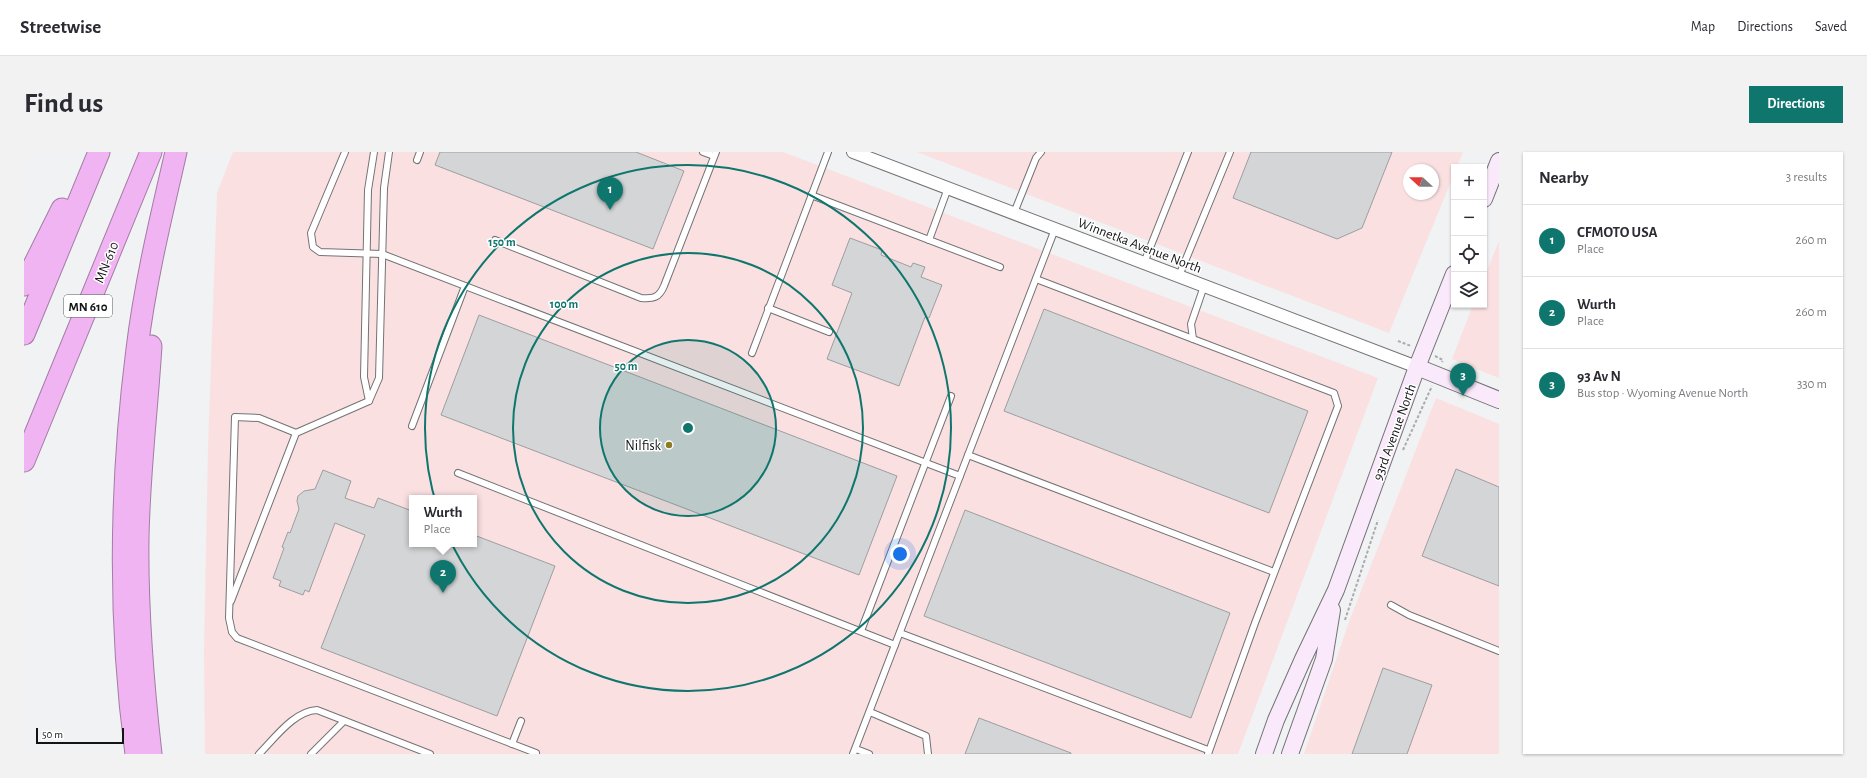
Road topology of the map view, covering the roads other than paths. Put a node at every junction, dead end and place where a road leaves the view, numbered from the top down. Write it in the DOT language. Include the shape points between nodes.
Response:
graph roads {
  1 [pos="89,152"];
  2 [pos="99,152"];
  3 [pos="151,152"];
  4 [pos="176,152"];
  5 [pos="345,152"];
  6 [pos="374,152"];
  7 [pos="389,152"];
  8 [pos="420,152"];
  9 [pos="703,152"];
  10 [pos="828,152"];
  11 [pos="853,152"];
  12 [pos="1041,152"];
  13 [pos="1188,152"];
  14 [pos="1230,152"];
  15 [pos="715,154"];
  16 [pos="417,160"];
  17 [pos="1499,161"];
  18 [pos="170,184"];
  19 [pos="948,188"];
  20 [pos="1487,191"];
  21 [pos="811,195"];
  22 [pos="1014,213"];
  23 [pos="1055,229"];
  24 [pos="495,240"];
  25 [pos="929,240"];
  26 [pos="367,254"];
  27 [pos="382,254"];
  28 [pos="1144,263"];
  29 [pos="1000,267"];
  30 [pos="1179,276"];
  31 [pos="1036,279"];
  32 [pos="1451,282"];
  33 [pos="24,285"];
  34 [pos="465,286"];
  35 [pos="1204,286"];
  36 [pos="768,308"];
  37 [pos="828,332"];
  38 [pos="24,334"];
  39 [pos="1193,339"];
  40 [pos="752,352"];
  41 [pos="1417,367"];
  42 [pos="951,396"];
  43 [pos="1499,400"];
  44 [pos="369,401"];
  45 [pos="412,426"];
  46 [pos="296,433"];
  47 [pos="968,455"];
  48 [pos="24,460"];
  49 [pos="926,463"];
  50 [pos="458,473"];
  51 [pos="960,476"];
  52 [pos="1274,572"];
  53 [pos="1336,590"];
  54 [pos="1391,605"];
  55 [pos="229,606"];
  56 [pos="861,632"];
  57 [pos="900,633"];
  58 [pos="895,645"];
  59 [pos="1499,651"];
  60 [pos="870,712"];
  61 [pos="522,720"];
  62 [pos="344,721"];
  63 [pos="512,744"];
  64 [pos="854,751"];
  65 [pos="1208,752"];
  66 [pos="536,753"];
  67 [pos="136,754"];
  68 [pos="151,754"];
  69 [pos="259,754"];
  70 [pos="311,754"];
  71 [pos="430,754"];
  72 [pos="869,754"];
  73 [pos="928,754"];
  74 [pos="1264,754"];
  75 [pos="1290,754"];
  1 -- 33 [label="highway"];
  2 -- 38 [label="highway"];
  3 -- 48 [label="highway, MN-610 / MN 610"];
  4 -- 18 [label="highway"];
  5 -- 26 [label="lane" via="311,241 313,247 320,252"];
  6 -- 26 [label="lane" via="368,190"];
  7 -- 27 [label="lane" via="384,188"];
  8 -- 16 [label="lane"];
  9 -- 15 [label="lane"];
  10 -- 21 [label="lane"];
  11 -- 19 [label="street, Winnetka Avenue North"];
  12 -- 22 [label="lane" via="1036,158"];
  13 -- 28 [label="lane"];
  14 -- 30 [label="lane"];
  15 -- 24 [label="lane" via="661,294 652,299 641,298"];
  17 -- 20 [label="street"];
  18 -- 67 [label="highway" via="149,274 138,342 127,458 124,604"];
  18 -- 68 [label="highway" via="153,312 138,539 141,646"];
  19 -- 22 [label="street, Winnetka Avenue North"];
  19 -- 25 [label="lane"];
  21 -- 25 [label="lane"];
  21 -- 36 [label="lane"];
  22 -- 23 [label="street, Winnetka Avenue North"];
  23 -- 28 [label="street, Winnetka Avenue North"];
  23 -- 31 [label="lane"];
  25 -- 29 [label="lane"];
  26 -- 27 [label="lane"];
  26 -- 44 [label="lane" via="364,377"];
  27 -- 34 [label="lane"];
  27 -- 44 [label="lane" via="379,378"];
  28 -- 30 [label="street, Winnetka Avenue North"];
  30 -- 35 [label="street, Winnetka Avenue North"];
  31 -- 39 [label="lane"];
  31 -- 47 [label="lane"];
  32 -- 41 [label="street, 93rd Avenue North"];
  34 -- 45 [label="lane"];
  34 -- 49 [label="lane"];
  35 -- 39 [label="lane" via="1190,324"];
  35 -- 41 [label="street, Winnetka Avenue North"];
  36 -- 37 [label="lane"];
  36 -- 40 [label="lane"];
  39 -- 52 [label="lane" via="1334,393 1338,406"];
  41 -- 43 [label="street"];
  41 -- 53 [label="street, 93rd Avenue North"];
  42 -- 49 [label="lane"];
  44 -- 46 [label="lane"];
  46 -- 55 [label="lane"];
  46 -- 55 [label="lane" via="259,418 235,417"];
  47 -- 51 [label="lane"];
  47 -- 52 [label="lane"];
  49 -- 51 [label="lane"];
  49 -- 56 [label="lane"];
  50 -- 56 [label="lane"];
  51 -- 57 [label="lane"];
  52 -- 65 [label="lane"];
  53 -- 74 [label="street, 93rd Avenue North" via="1276,720"];
  53 -- 75 [label="street, 93rd Avenue North" via="1324,658"];
  54 -- 59 [label="lane" via="1409,615"];
  55 -- 63 [label="lane" via="232,632 237,638"];
  56 -- 58 [label="lane"];
  57 -- 58 [label="lane"];
  57 -- 65 [label="lane"];
  58 -- 60 [label="lane"];
  60 -- 64 [label="lane"];
  60 -- 73 [label="lane" via="926,736"];
  61 -- 63 [label="lane"];
  62 -- 69 [label="lane" via="317,710 308,711 293,720"];
  62 -- 70 [label="lane"];
  62 -- 71 [label="lane"];
  63 -- 66 [label="lane"];
  64 -- 72 [label="lane"];
}
